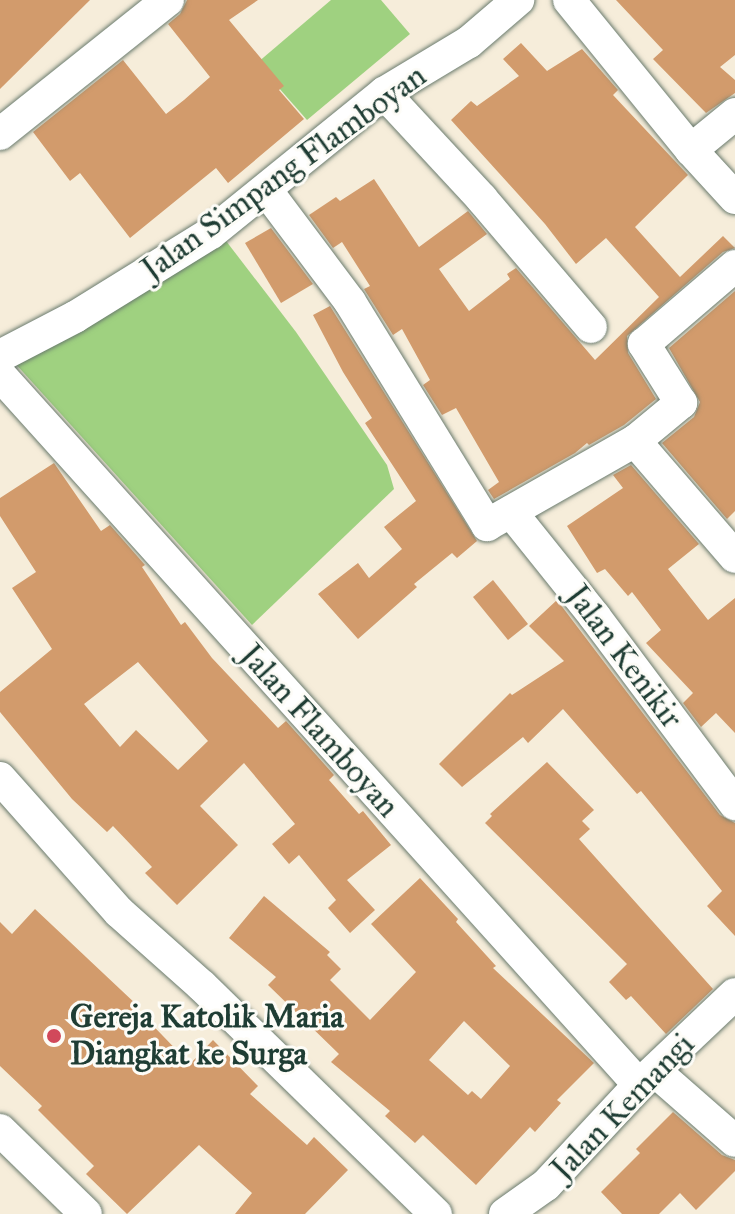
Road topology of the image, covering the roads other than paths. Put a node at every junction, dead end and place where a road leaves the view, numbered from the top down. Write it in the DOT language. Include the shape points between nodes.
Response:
graph roads {
  1 [pos="168,0"];
  2 [pos="518,0"];
  3 [pos="569,0"];
  4 [pos="384,93"];
  5 [pos="735,114"];
  6 [pos="0,134"];
  7 [pos="691,150"];
  8 [pos="266,190"];
  9 [pos="735,198"];
  10 [pos="735,266"];
  11 [pos="591,327"];
  12 [pos="0,356"];
  13 [pos="4,388"];
  14 [pos="635,441"];
  15 [pos="511,512"];
  16 [pos="735,557"];
  17 [pos="0,778"];
  18 [pos="735,804"];
  19 [pos="735,994"];
  20 [pos="647,1078"];
  21 [pos="0,1130"];
  22 [pos="735,1141"];
  23 [pos="86,1214"];
  24 [pos="436,1214"];
  25 [pos="505,1214"];
  1 -- 6 [label="street"];
  2 -- 4 [label="street, Jalan Simpang Flamboyan" via="469,42"];
  3 -- 7 [label="street"];
  4 -- 8 [label="street, Jalan Simpang Flamboyan"];
  4 -- 11 [label="street"];
  5 -- 7 [label="street"];
  7 -- 9 [label="street"];
  8 -- 12 [label="street, Jalan Simpang Flamboyan" via="156,269"];
  8 -- 15 [label="street" via="350,302 483,524"];
  10 -- 14 [label="street" via="644,344 681,403"];
  13 -- 20 [label="street, Jalan Flamboyan"];
  14 -- 15 [label="street"];
  14 -- 16 [label="street"];
  15 -- 18 [label="street, Jalan Kenikir"];
  17 -- 24 [label="street" via="119,912"];
  19 -- 20 [label="street, Jalan Kemangi"];
  20 -- 22 [label="street, Jalan Flamboyan"];
  20 -- 25 [label="street, Jalan Kemangi" via="546,1185"];
  21 -- 23 [label="street"];
}
